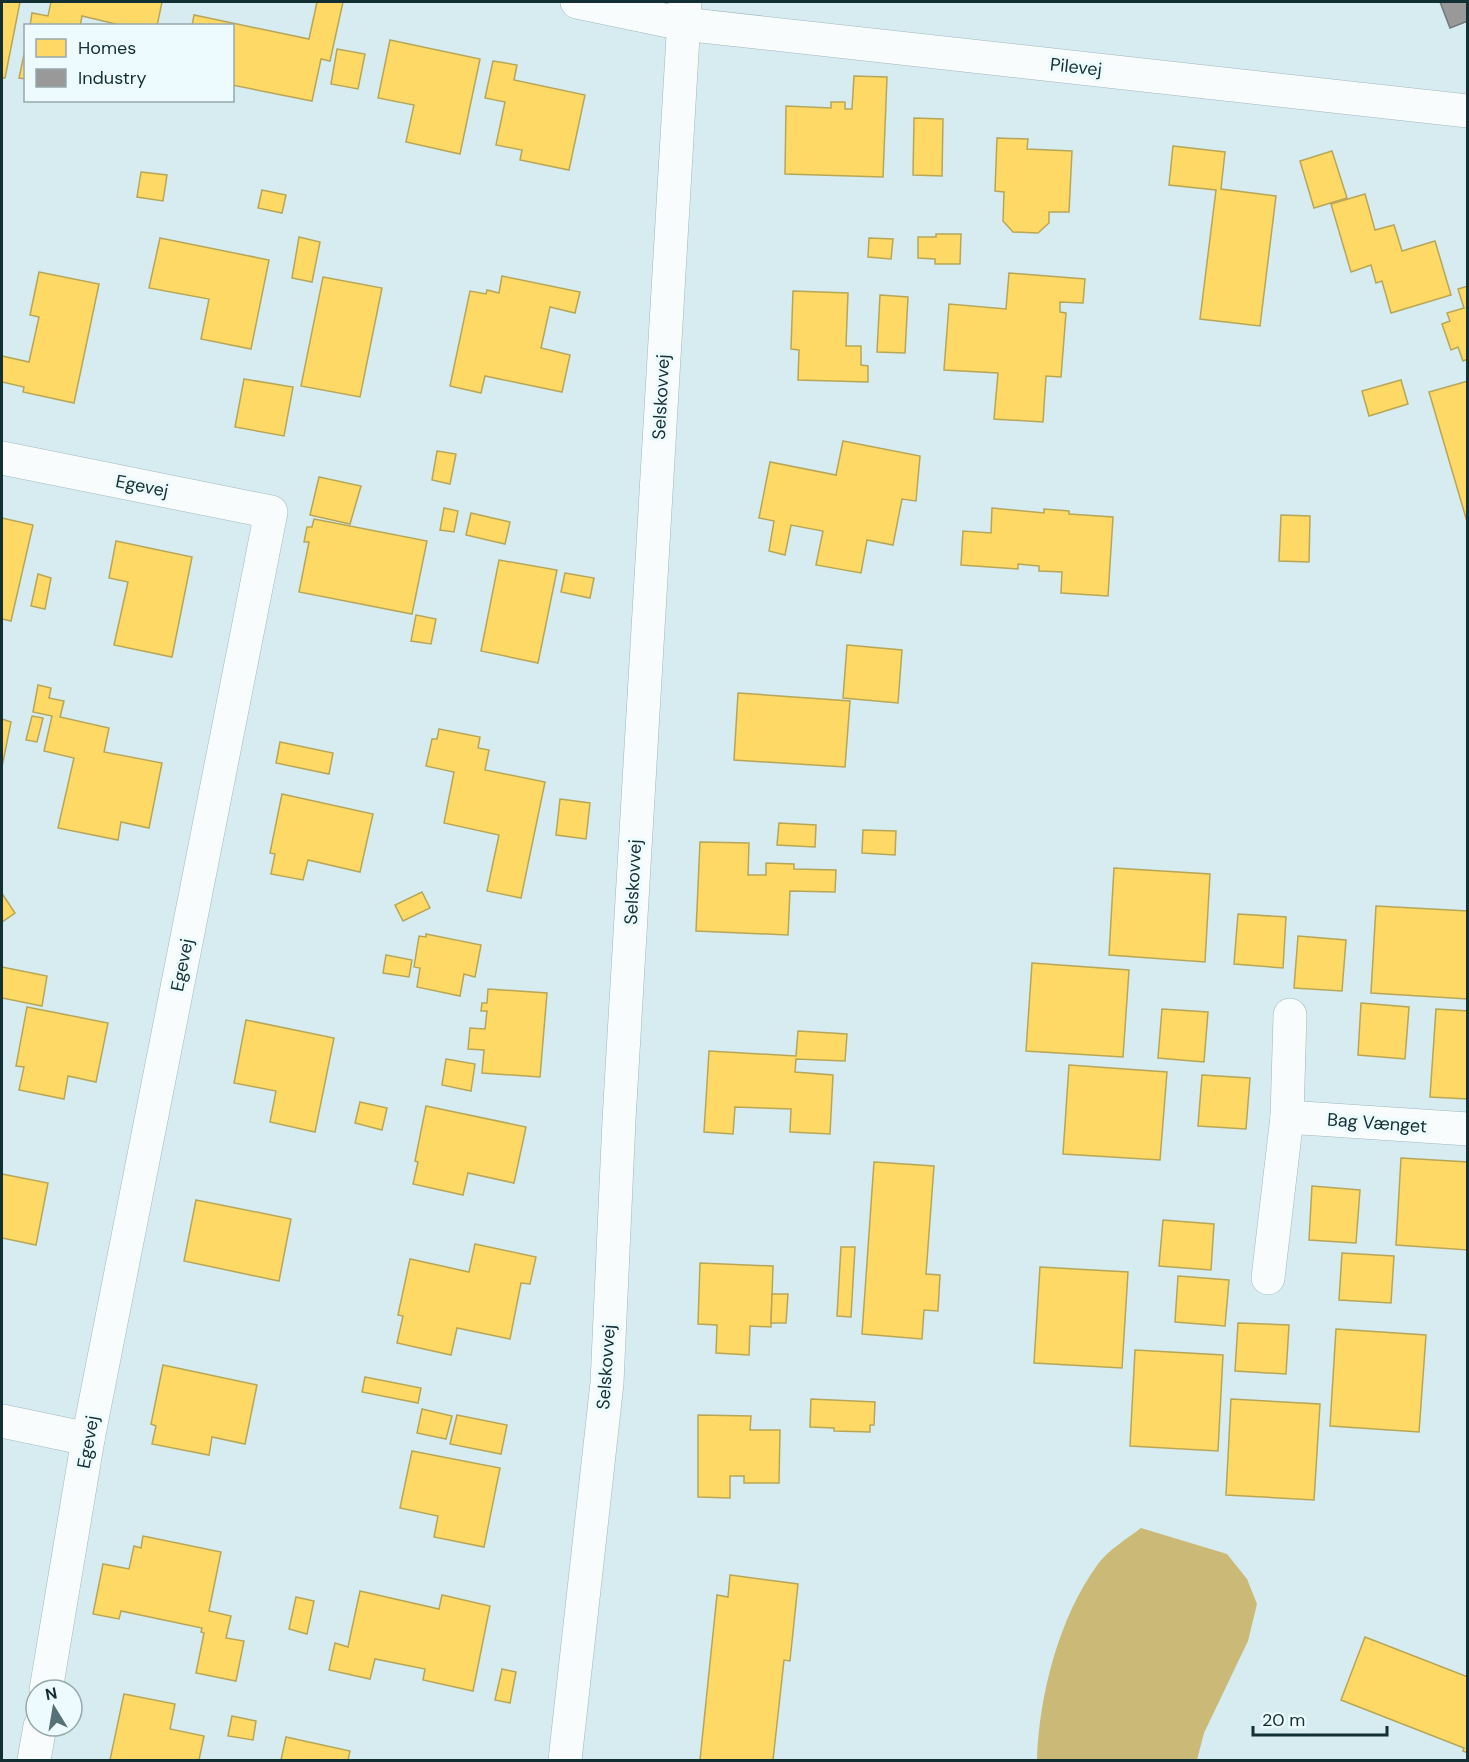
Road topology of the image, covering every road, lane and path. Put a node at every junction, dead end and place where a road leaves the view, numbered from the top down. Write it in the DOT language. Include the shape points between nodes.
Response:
graph roads {
  1 [pos="577,2"];
  2 [pos="684,13"];
  3 [pos="1467,111"];
  4 [pos="2,458"];
  5 [pos="1290,1016"];
  6 [pos="1287,1117"];
  7 [pos="1467,1129"];
  8 [pos="1268,1278"];
  9 [pos="2,1421"];
  10 [pos="88,1439"];
  11 [pos="48,1678"];
  12 [pos="38,1738"];
  13 [pos="34,1761"];
  14 [pos="565,1761"];
  1 -- 2 [label="street, Pilevej"];
  2 -- 3 [label="street, Pilevej"];
  2 -- 14 [label="street, Selskovvej" via="607,1383"];
  4 -- 10 [label="street, Egevej" via="271,512"];
  5 -- 6 [label="street"];
  6 -- 7 [label="street, Bag Vænget"];
  6 -- 8 [label="street"];
  9 -- 10 [label="street"];
  10 -- 11 [label="street, Egevej"];
  12 -- 13 [label="street"];
}
